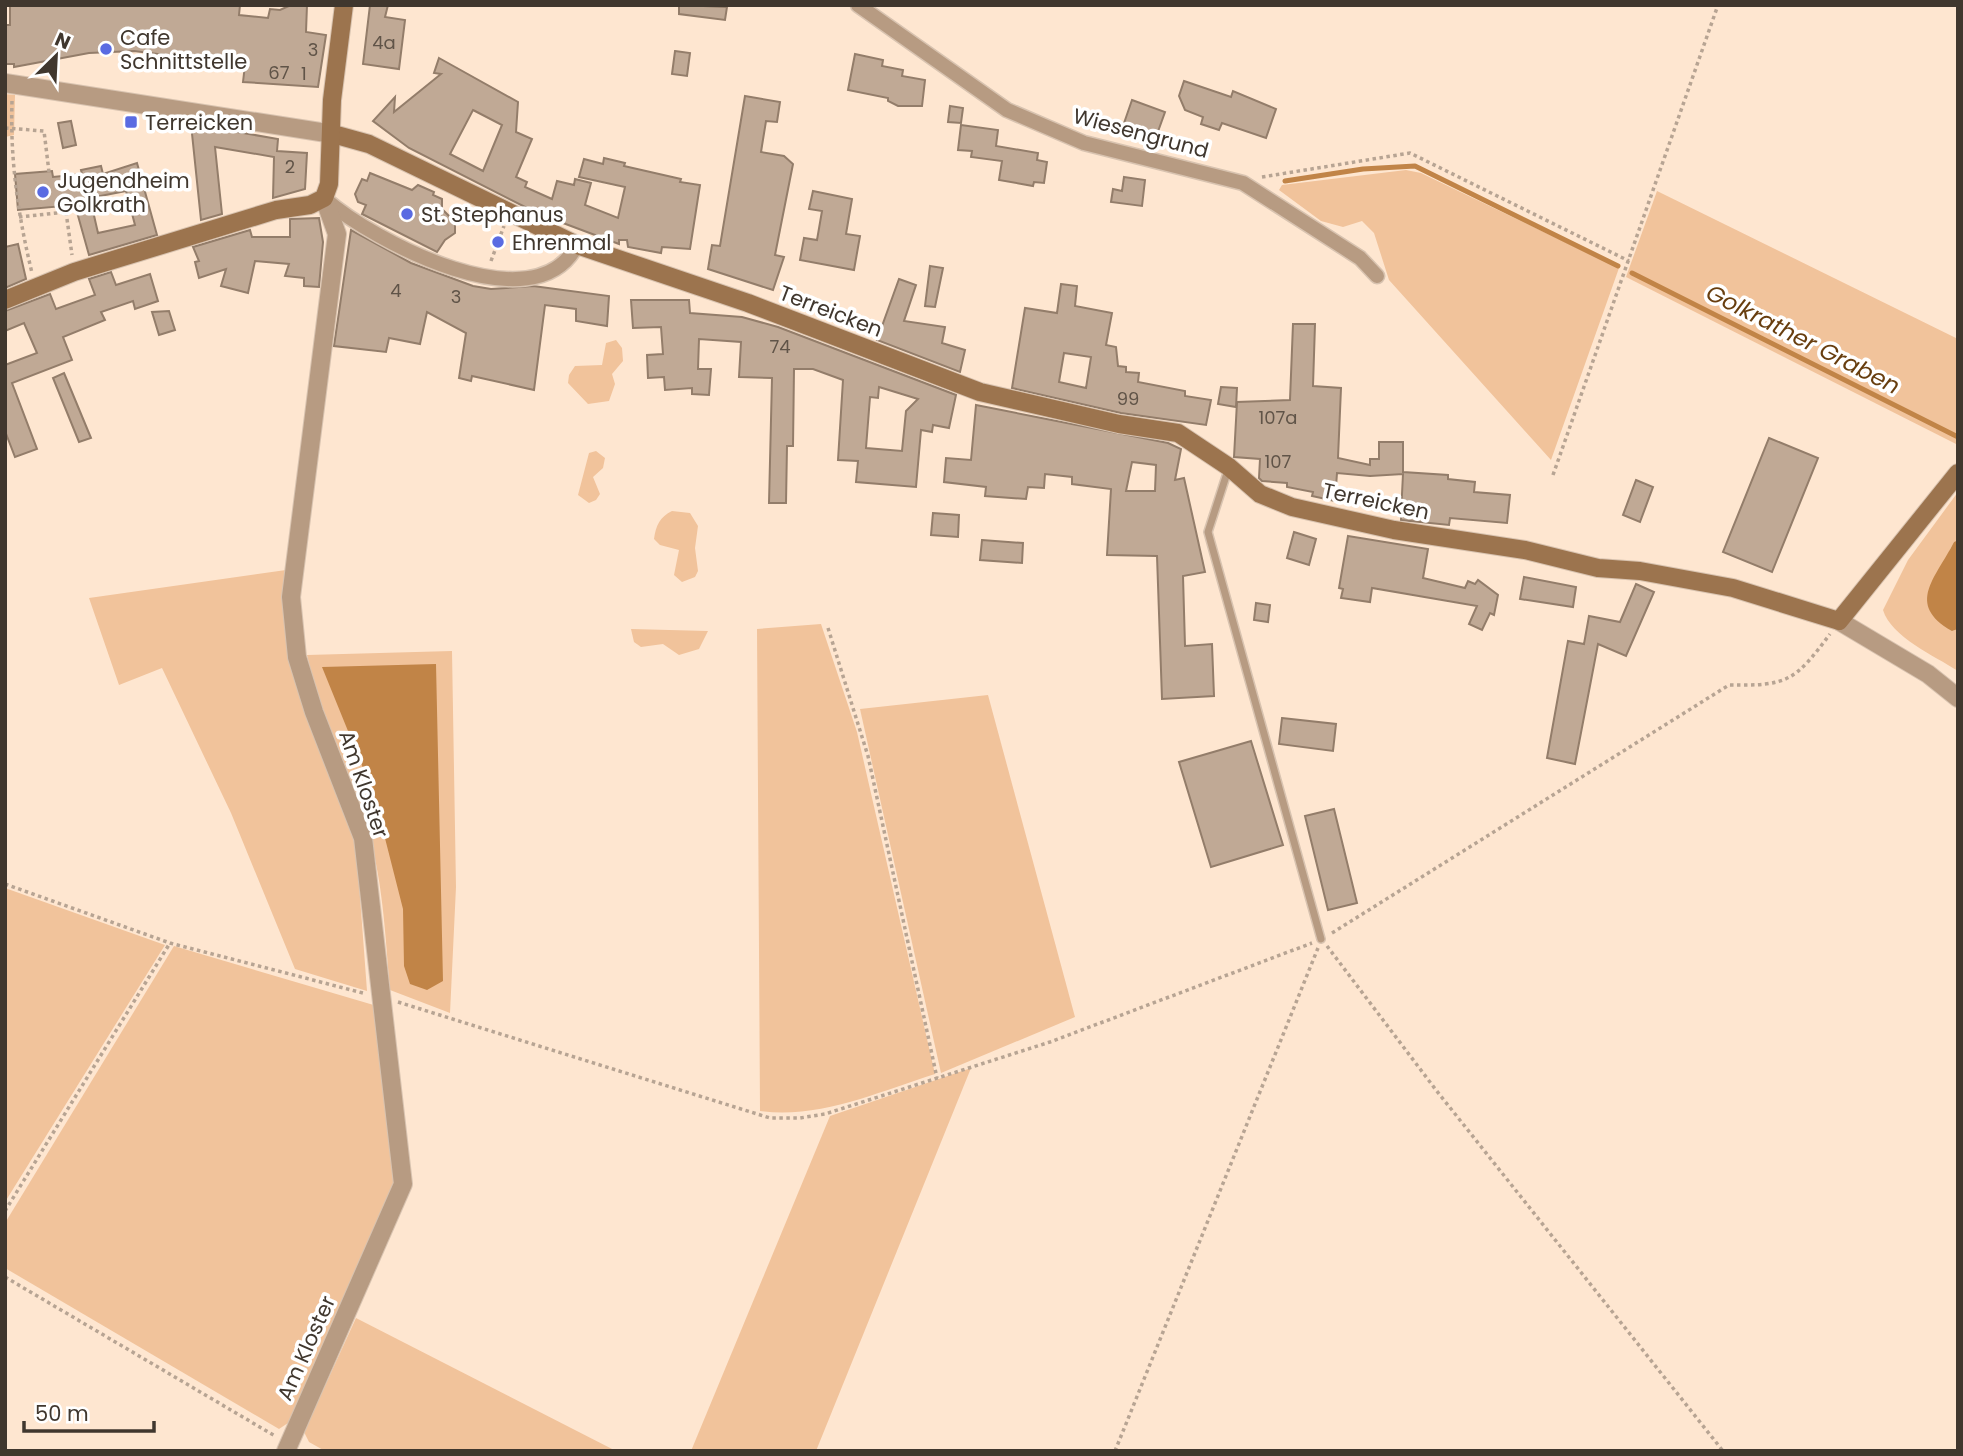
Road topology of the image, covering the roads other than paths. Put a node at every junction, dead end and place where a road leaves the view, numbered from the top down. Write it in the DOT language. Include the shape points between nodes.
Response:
graph roads {
  1 [pos="344,5"];
  2 [pos="858,5"];
  3 [pos="9,84"];
  4 [pos="333,134"];
  5 [pos="324,198"];
  6 [pos="577,245"];
  7 [pos="1377,276"];
  8 [pos="5,300"];
  9 [pos="1229,467"];
  10 [pos="1958,473"];
  11 [pos="1839,621"];
  12 [pos="1958,698"];
  13 [pos="1321,939"];
  14 [pos="287,1447"];
  1 -- 4 [label="main road" via="332,100"];
  2 -- 7 [label="street, Wiesengrund" via="1007,110 1084,143 1243,183 1360,258"];
  3 -- 4 [label="street, Terreicken" via="41,94"];
  4 -- 5 [label="main road"];
  4 -- 6 [label="main road, Terreicken" via="369,144"];
  5 -- 6 [label="street" via="347,218 386,240 485,276 525,278 552,272"];
  5 -- 8 [label="main road" via="74,272"];
  5 -- 14 [label="street, Am Kloster" via="337,234 292,597 293,627 314,712 363,838 402,1184"];
  6 -- 9 [label="main road, Terreicken" via="748,303 980,391 1178,433"];
  9 -- 11 [label="main road, Terreicken" via="1260,494 1292,507 1598,568 1733,589"];
  9 -- 13 [label="lane" via="1208,532"];
  10 -- 11 [label="main road"];
  11 -- 12 [label="street" via="1928,674"];
}
